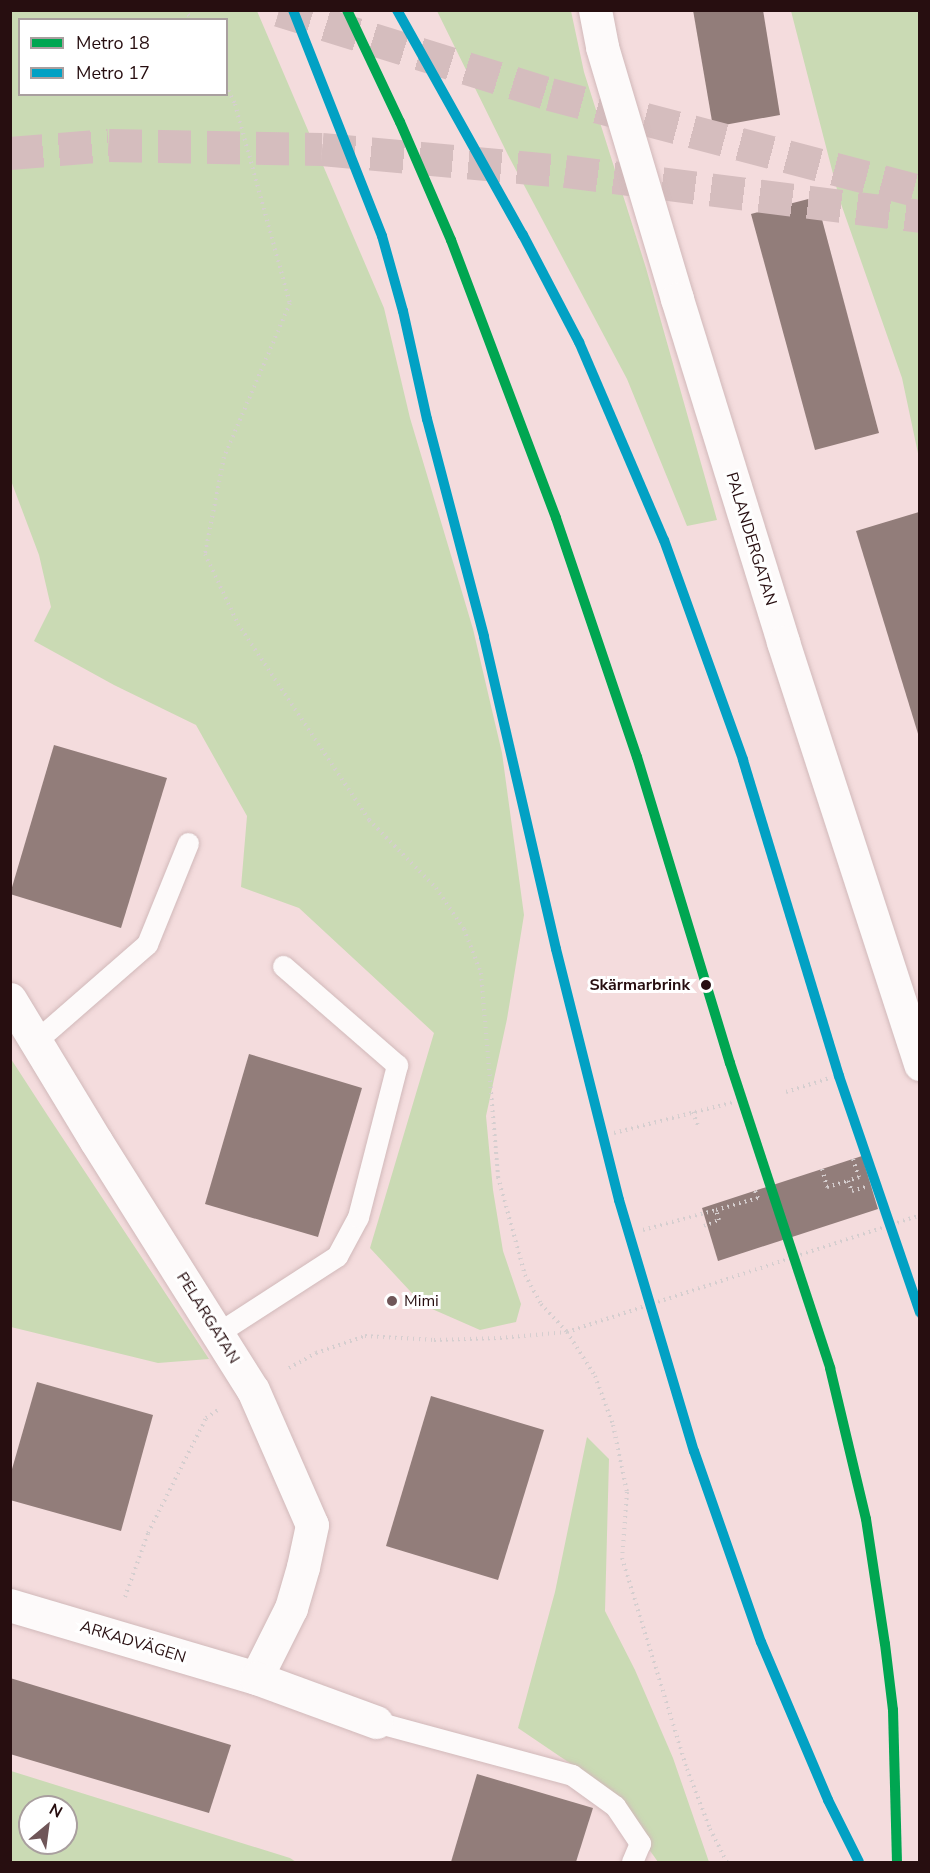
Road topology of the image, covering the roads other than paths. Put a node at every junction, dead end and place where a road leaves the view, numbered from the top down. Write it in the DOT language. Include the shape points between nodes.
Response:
graph roads {
  1 [pos="595,10"];
  2 [pos="188,843"];
  3 [pos="283,966"];
  4 [pos="10,999"];
  5 [pos="37,1040"];
  6 [pos="920,1064"];
  7 [pos="218,1333"];
  8 [pos="10,1605"];
  9 [pos="261,1668"];
  10 [pos="376,1722"];
  11 [pos="632,1863"];
  1 -- 6 [label="street, PALANDERGATAN" via="602,47 680,310"];
  2 -- 5 [label="lane" via="147,944"];
  3 -- 7 [label="lane" via="398,1065 358,1217 337,1256"];
  4 -- 5 [label="street, PELARGATAN"];
  5 -- 7 [label="street, PELARGATAN"];
  7 -- 9 [label="street, PELARGATAN" via="253,1390 312,1525 291,1608"];
  8 -- 9 [label="street, ARKADVÄGEN" via="111,1636"];
  9 -- 10 [label="street, ARKADVÄGEN"];
  10 -- 11 [label="lane" via="572,1774 615,1806 640,1844"];
}
